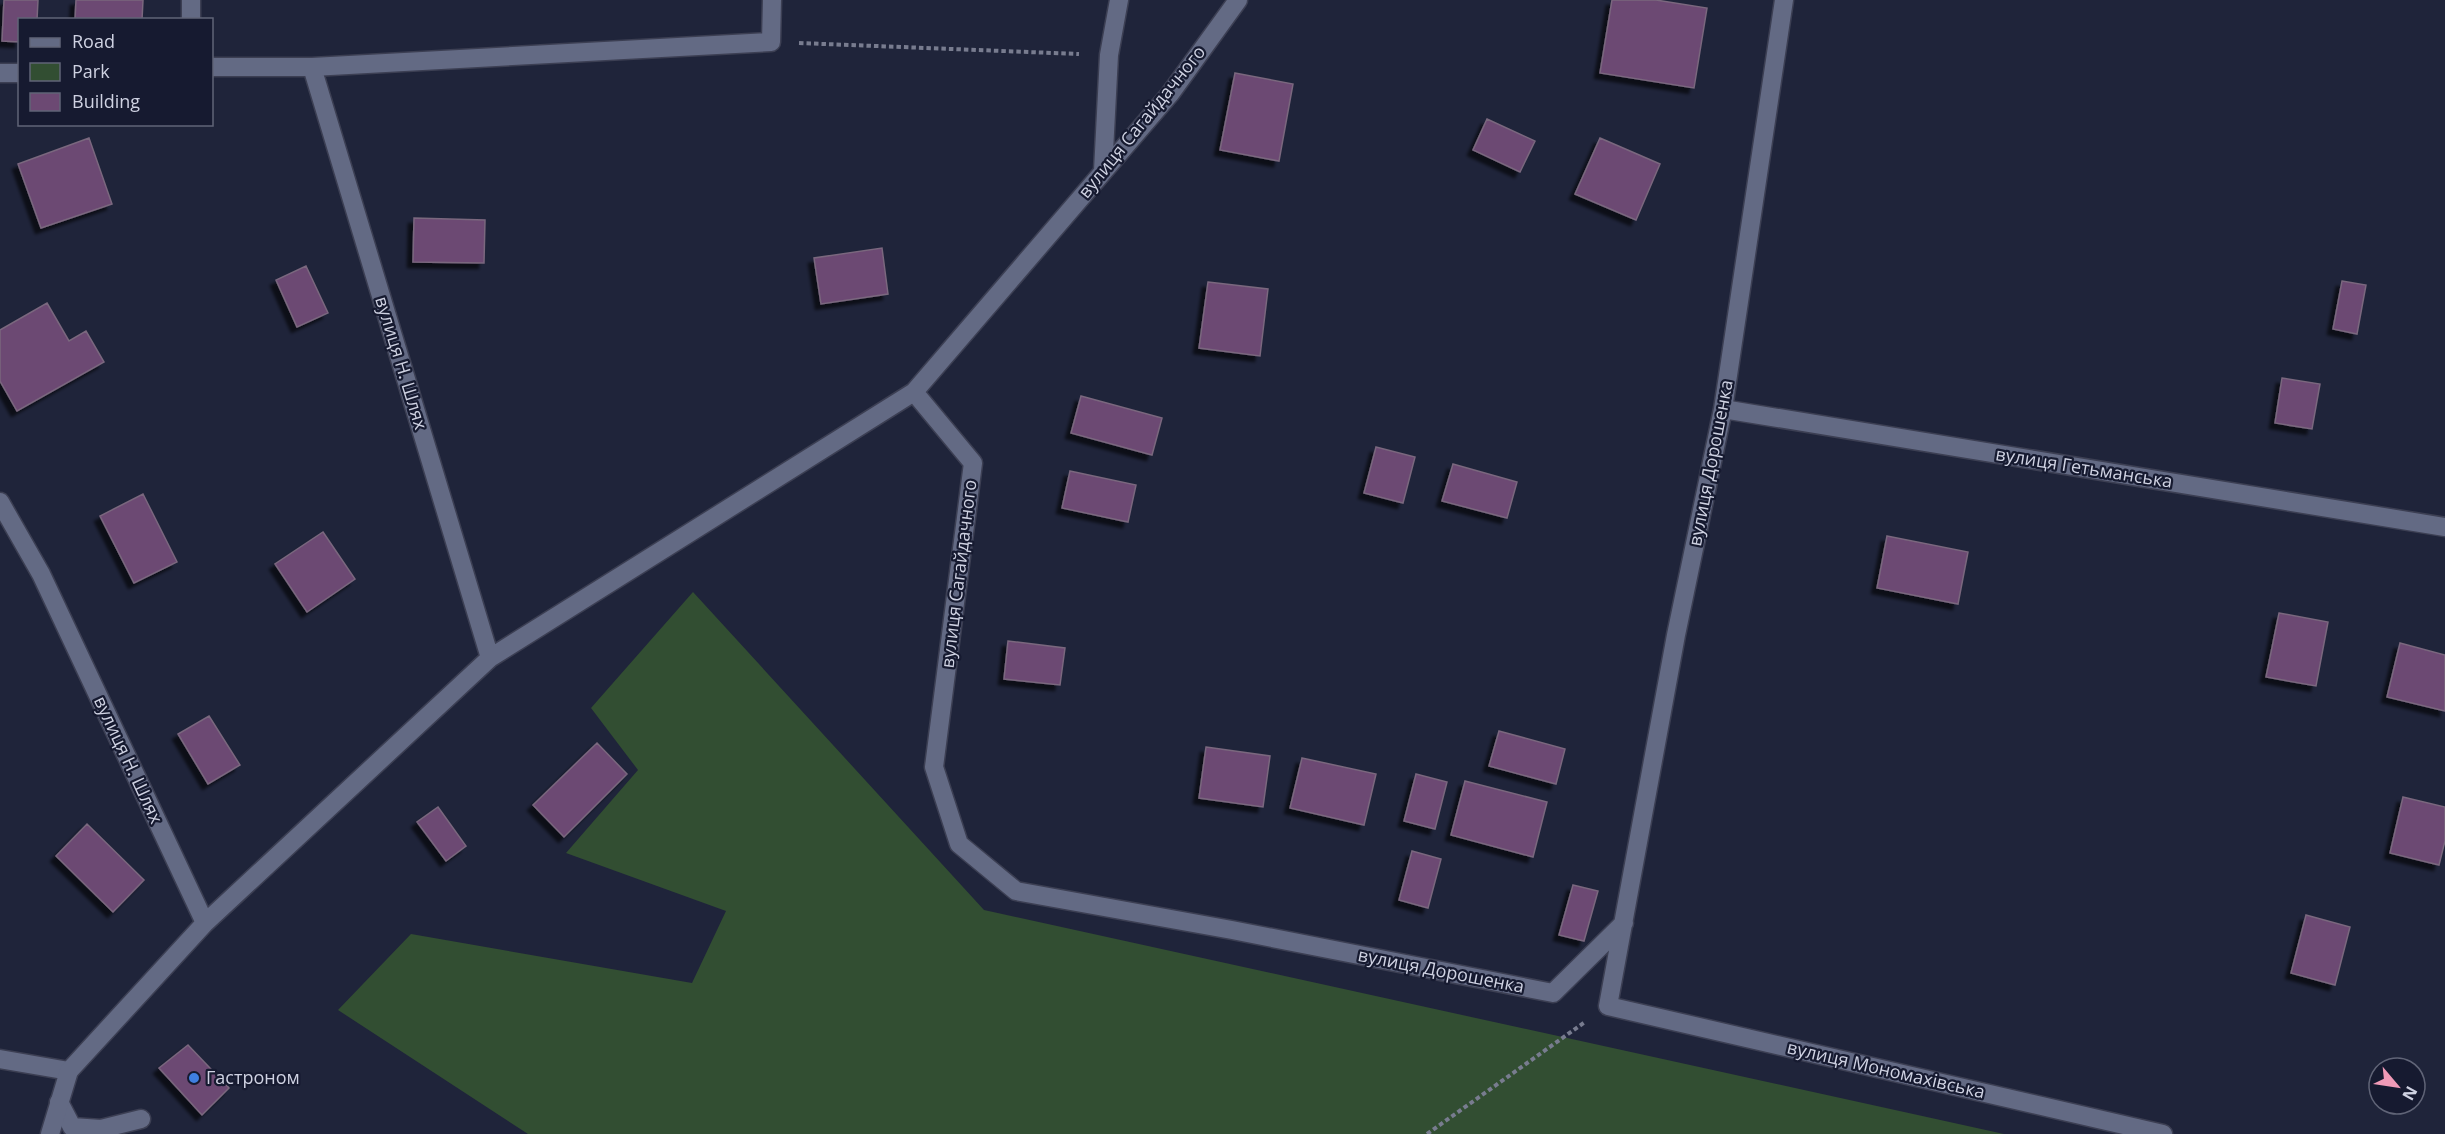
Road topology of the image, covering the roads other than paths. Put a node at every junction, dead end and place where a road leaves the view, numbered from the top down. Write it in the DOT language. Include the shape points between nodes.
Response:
graph roads {
  1 [pos="191,0"];
  2 [pos="772,0"];
  3 [pos="1119,0"];
  4 [pos="1238,0"];
  5 [pos="1784,0"];
  6 [pos="191,18"];
  7 [pos="213,67"];
  8 [pos="312,68"];
  9 [pos="0,73"];
  10 [pos="18,73"];
  11 [pos="1103,171"];
  12 [pos="914,392"];
  13 [pos="1723,409"];
  14 [pos="0,502"];
  15 [pos="2445,527"];
  16 [pos="490,658"];
  17 [pos="205,923"];
  18 [pos="1624,923"];
  19 [pos="1232,930"];
  20 [pos="1608,1006"];
  21 [pos="0,1059"];
  22 [pos="69,1071"];
  23 [pos="59,1102"];
  24 [pos="141,1119"];
  25 [pos="50,1134"];
  26 [pos="2163,1134"];
  1 -- 6 [label="street"];
  2 -- 8 [label="street" via="771,42"];
  3 -- 11 [label="street" via="1109,55"];
  4 -- 11 [label="street, вулиця Сагайдачного" via="1170,94"];
  5 -- 13 [label="street, вулиця Дорошенка"];
  7 -- 8 [label="street"];
  8 -- 16 [label="street, вулиця Н. Шлях"];
  9 -- 10 [label="street"];
  11 -- 12 [label="street, вулиця Сагайдачного"];
  12 -- 16 [label="street"];
  12 -- 19 [label="street, вулиця Сагайдачного" via="974,463 933,767 958,844 1016,891"];
  13 -- 15 [label="street, вулиця Гетьманська"];
  13 -- 18 [label="street, вулиця Дорошенка" via="1676,635"];
  14 -- 17 [label="street, вулиця Н. Шлях" via="41,574"];
  16 -- 17 [label="street"];
  17 -- 22 [label="street"];
  18 -- 19 [label="street, вулиця Дорошенка" via="1553,993"];
  18 -- 20 [label="street, вулиця Дорошенка"];
  20 -- 26 [label="street, вулиця Мономахівська"];
  21 -- 22 [label="street"];
  22 -- 23 [label="street"];
  23 -- 24 [label="street" via="72,1127 101,1128"];
  23 -- 25 [label="street"];
}
